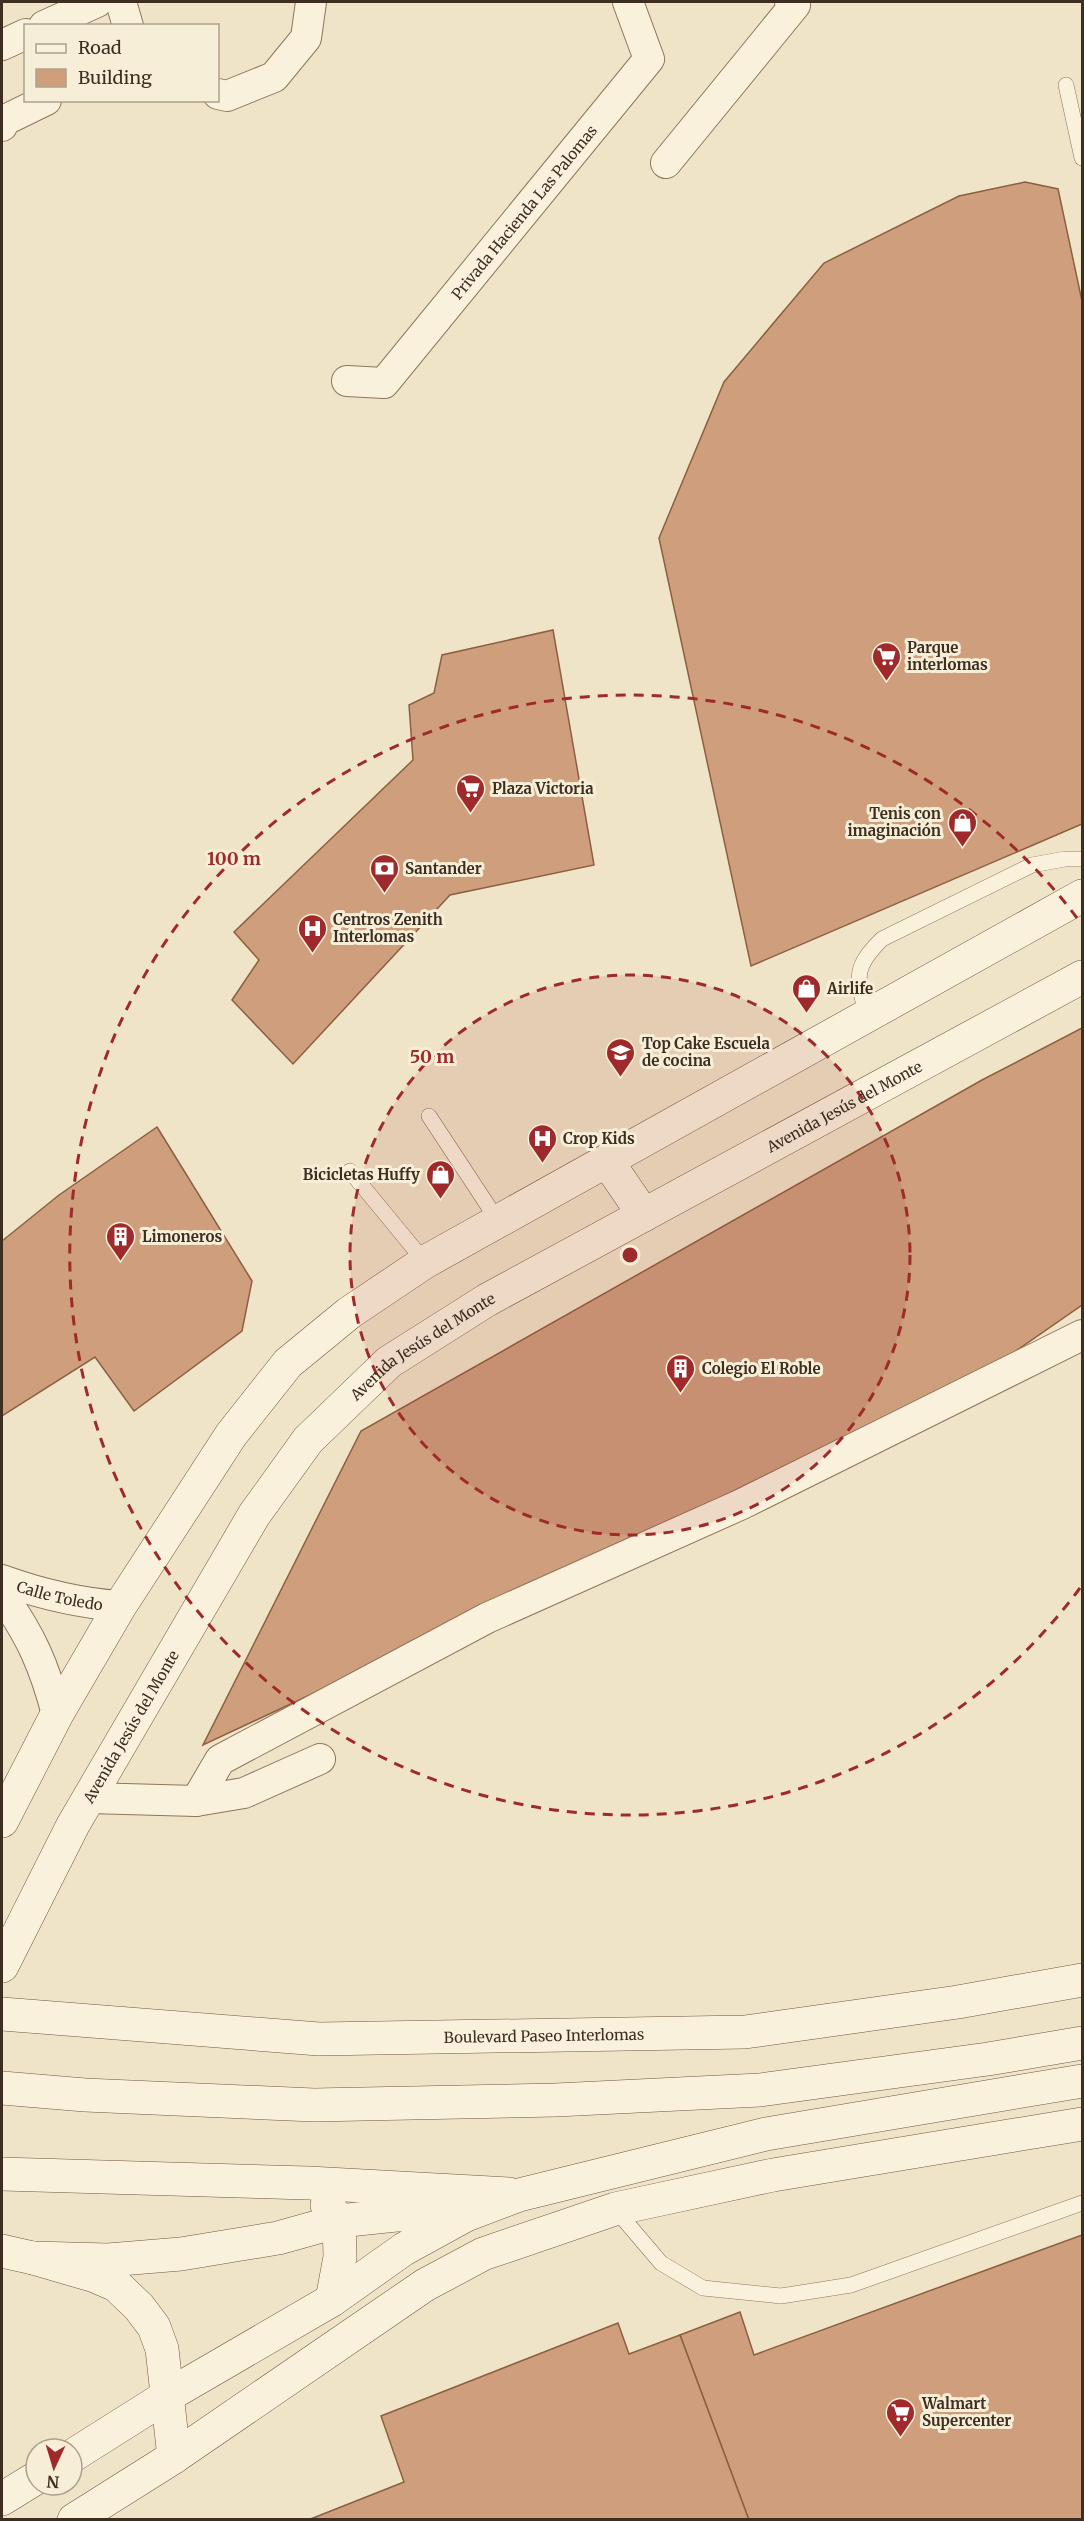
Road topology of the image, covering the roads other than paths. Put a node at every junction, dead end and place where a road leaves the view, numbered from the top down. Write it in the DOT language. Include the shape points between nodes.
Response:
graph roads {
  1 [pos="97,2"];
  2 [pos="121,2"];
  3 [pos="311,2"];
  4 [pos="628,2"];
  5 [pos="790,2"];
  6 [pos="48,24"];
  7 [pos="127,24"];
  8 [pos="24,35"];
  9 [pos="2,45"];
  10 [pos="1066,85"];
  11 [pos="219,94"];
  12 [pos="42,102"];
  13 [pos="2,126"];
  14 [pos="1083,158"];
  15 [pos="666,163"];
  16 [pos="347,381"];
  17 [pos="1083,860"];
  18 [pos="1083,896"];
  19 [pos="1083,978"];
  20 [pos="867,1017"];
  21 [pos="429,1116"];
  22 [pos="607,1161"];
  23 [pos="350,1171"];
  24 [pos="644,1215"];
  25 [pos="498,1221"];
  26 [pos="424,1262"];
  27 [pos="1083,1335"];
  28 [pos="2,1580"];
  29 [pos="2,1595"];
  30 [pos="120,1606"];
  31 [pos="57,1714"];
  32 [pos="320,1760"];
  33 [pos="196,1801"];
  34 [pos="8,1809"];
  35 [pos="81,1811"];
  36 [pos="2,1966"];
  37 [pos="1083,1980"];
  38 [pos="2,2014"];
  39 [pos="1083,2043"];
  40 [pos="1083,2081"];
  41 [pos="2,2088"];
  42 [pos="1083,2124"];
  43 [pos="2,2174"];
  44 [pos="309,2182"];
  45 [pos="519,2195"];
  46 [pos="1083,2203"];
  47 [pos="615,2209"];
  48 [pos="466,2215"];
  49 [pos="339,2221"];
  50 [pos="2,2252"];
  51 [pos="33,2258"];
  52 [pos="332,2300"];
  53 [pos="167,2396"];
  54 [pos="84,2448"];
  55 [pos="174,2457"];
  56 [pos="24,2485"];
  57 [pos="2,2499"];
  58 [pos="74,2520"];
  1 -- 6 [label="street"];
  2 -- 7 [label="street"];
  3 -- 11 [label="street" via="306,38 274,77 227,96"];
  4 -- 16 [label="street, Privada Hacienda Las Palomas" via="649,59 384,383"];
  5 -- 15 [label="street" via="795,5"];
  8 -- 9 [label="street"];
  10 -- 14 [label="lane"];
  12 -- 13 [label="street" via="3,121"];
  17 -- 20 [label="lane" via="1032,865 882,939 863,958 859,982"];
  18 -- 20 [label="main road"];
  19 -- 24 [label="main road, Avenida Jesús del Monte"];
  20 -- 22 [label="main road"];
  21 -- 25 [label="lane"];
  22 -- 24 [label="main road"];
  22 -- 25 [label="main road"];
  23 -- 26 [label="lane"];
  24 -- 35 [label="main road, Avenida Jesús del Monte" via="487,1300 389,1362 308,1440 254,1515"];
  25 -- 26 [label="main road"];
  26 -- 30 [label="main road" via="349,1313 288,1363 231,1434"];
  27 -- 33 [label="street" via="742,1504 466,1629 220,1760"];
  28 -- 30 [label="street, Calle Toledo" via="56,1598"];
  29 -- 31 [label="street, Calle Toledo" via="32,1642"];
  30 -- 31 [label="main road"];
  31 -- 34 [label="main road"];
  32 -- 33 [label="street" via="244,1793"];
  33 -- 35 [label="street"];
  35 -- 36 [label="main road, Avenida Jesús del Monte"];
  37 -- 38 [label="main road, Boulevard Paseo Interlomas" via="745,2032 320,2039"];
  39 -- 41 [label="main road" via="760,2090 556,2100 314,2105"];
  40 -- 45 [label="main road" via="766,2134"];
  42 -- 47 [label="main road" via="773,2175"];
  43 -- 44 [label="main road"];
  44 -- 45 [label="main road"];
  44 -- 49 [label="main road"];
  45 -- 47 [label="main road"];
  45 -- 48 [label="main road"];
  46 -- 47 [label="lane" via="851,2285 781,2296 703,2288 661,2263"];
  47 -- 55 [label="main road" via="483,2254 425,2285"];
  48 -- 49 [label="main road" via="396,2215"];
  48 -- 52 [label="main road" via="405,2249"];
  49 -- 51 [label="main road" via="279,2238 181,2254 108,2260"];
  49 -- 52 [label="main road" via="340,2258"];
  50 -- 51 [label="main road"];
  51 -- 53 [label="main road" via="116,2285 139,2307 154,2327 162,2349"];
  52 -- 53 [label="main road"];
  53 -- 54 [label="main road"];
  53 -- 55 [label="main road"];
  55 -- 58 [label="main road"];
  56 -- 57 [label="main road"];
}
